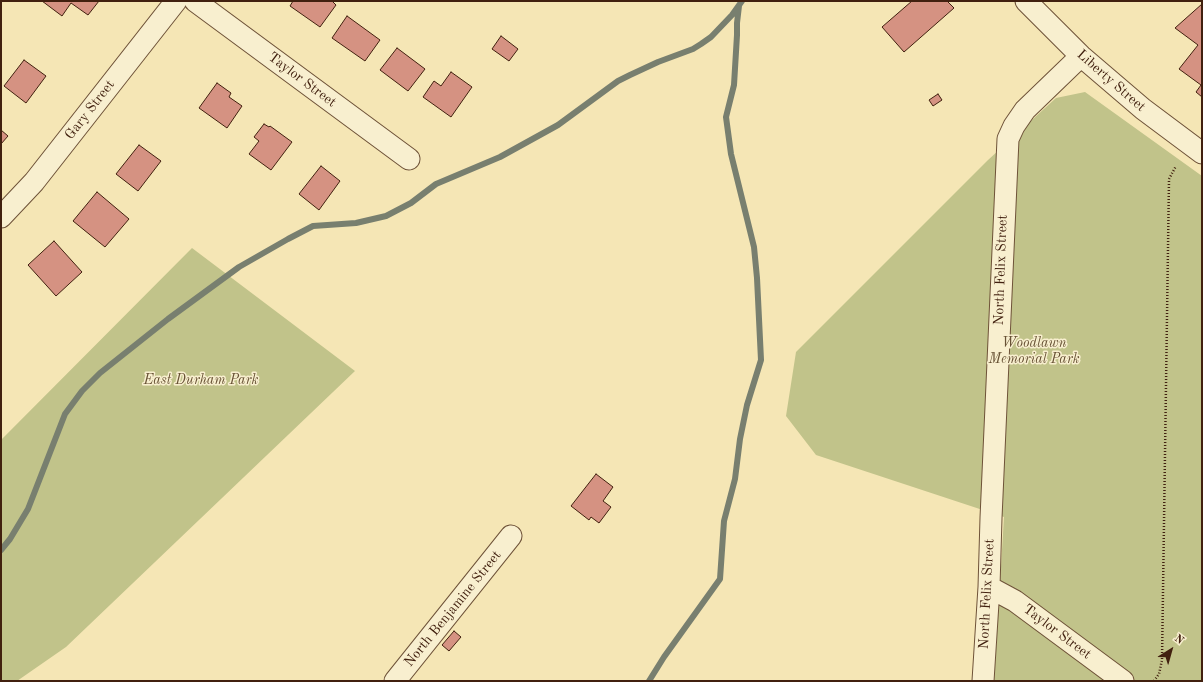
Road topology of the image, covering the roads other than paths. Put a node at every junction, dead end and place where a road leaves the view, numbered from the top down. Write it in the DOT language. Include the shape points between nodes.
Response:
graph roads {
  1 [pos="176,1"];
  2 [pos="195,1"];
  3 [pos="1026,1"];
  4 [pos="1081,56"];
  5 [pos="1202,153"];
  6 [pos="409,159"];
  7 [pos="1,217"];
  8 [pos="511,536"];
  9 [pos="989,587"];
  10 [pos="395,681"];
  11 [pos="983,681"];
  12 [pos="1123,681"];
  1 -- 7 [label="street, Gary Street" via="34,182"];
  2 -- 6 [label="street, Taylor Street"];
  3 -- 4 [label="street, Liberty Street"];
  4 -- 5 [label="street, Liberty Street" via="1143,109"];
  4 -- 9 [label="street, North Felix Street" via="1025,110 1008,139"];
  8 -- 10 [label="street, North Benjamine Street"];
  9 -- 11 [label="street, North Felix Street"];
  9 -- 12 [label="street, Taylor Street" via="1015,601"];
}
